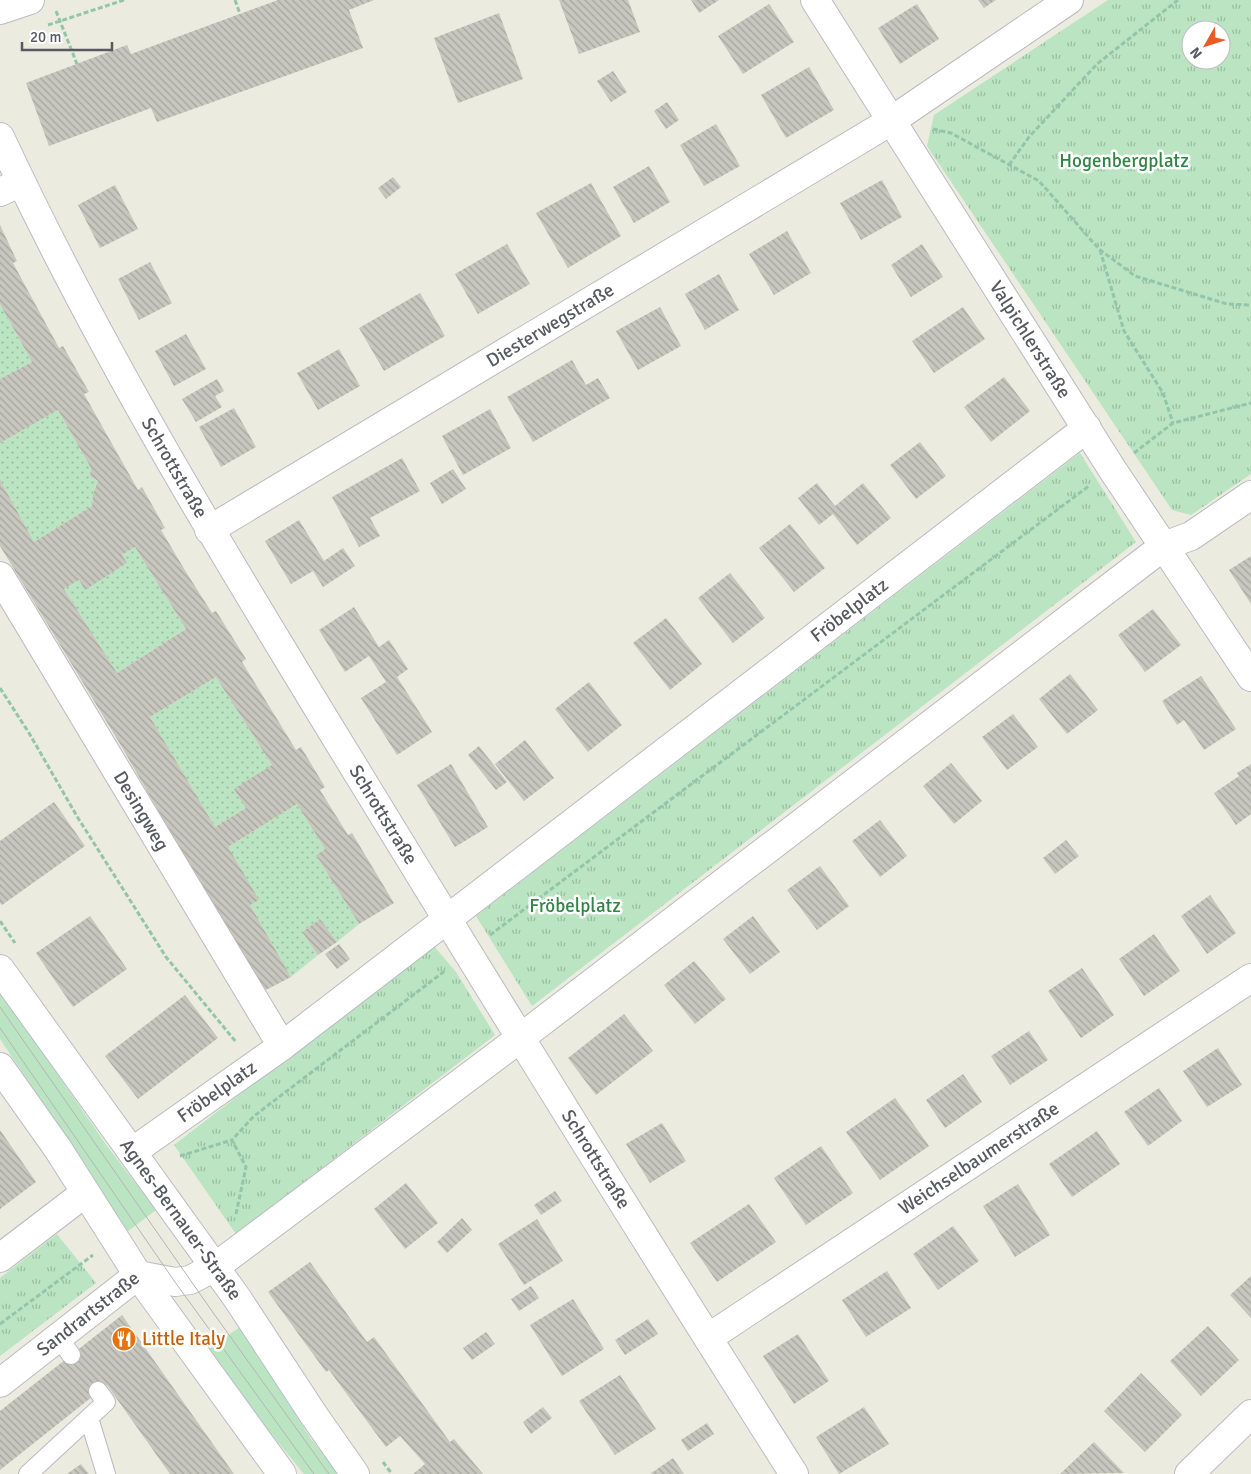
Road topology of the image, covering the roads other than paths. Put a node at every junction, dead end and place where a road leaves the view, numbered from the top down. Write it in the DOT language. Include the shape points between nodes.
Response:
graph roads {
  1 [pos="815,0"];
  2 [pos="1069,0"];
  3 [pos="42,4"];
  4 [pos="0,10"];
  5 [pos="891,121"];
  6 [pos="0,137"];
  7 [pos="10,187"];
  8 [pos="1088,428"];
  9 [pos="1251,496"];
  10 [pos="209,530"];
  11 [pos="1164,546"];
  12 [pos="0,576"];
  13 [pos="1251,677"];
  14 [pos="447,919"];
  15 [pos="0,969"];
  16 [pos="1251,978"];
  17 [pos="519,1039"];
  18 [pos="282,1046"];
  19 [pos="0,1067"];
  20 [pos="132,1152"];
  21 [pos="85,1193"];
  22 [pos="0,1258"];
  23 [pos="215,1267"];
  24 [pos="138,1275"];
  25 [pos="708,1338"];
  26 [pos="0,1383"];
  27 [pos="98,1391"];
  28 [pos="1251,1414"];
  29 [pos="89,1418"];
  30 [pos="28,1474"];
  31 [pos="106,1474"];
  32 [pos="282,1474"];
  33 [pos="355,1474"];
  34 [pos="794,1474"];
  35 [pos="1189,1474"];
  1 -- 5 [label="street, Valpichlerstraße"];
  2 -- 5 [label="street"];
  3 -- 4 [label="street"];
  5 -- 8 [label="street, Valpichlerstraße"];
  5 -- 10 [label="street, Diesterwegstraße"];
  6 -- 7 [label="street, Schrottstraße"];
  7 -- 10 [label="street, Schrottstraße"];
  8 -- 11 [label="street, Valpichlerstraße"];
  8 -- 14 [label="street, Fröbelplatz"];
  9 -- 11 [label="street" via="1191,536"];
  10 -- 14 [label="street, Schrottstraße"];
  11 -- 13 [label="street, Valpichlerstraße"];
  11 -- 17 [label="street"];
  12 -- 18 [label="street, Desingweg"];
  14 -- 17 [label="street, Schrottstraße"];
  14 -- 18 [label="street, Fröbelplatz"];
  15 -- 20 [label="street, Agnes-Bernauer-Straße"];
  16 -- 25 [label="street, Weichselbaumerstraße"];
  17 -- 23 [label="street"];
  17 -- 25 [label="street, Schrottstraße"];
  18 -- 20 [label="street, Fröbelplatz"];
  19 -- 21 [label="street"];
  20 -- 23 [label="street, Agnes-Bernauer-Straße"];
  21 -- 22 [label="street"];
  21 -- 24 [label="street"];
  23 -- 24 [label="street, Sandrartstraße" via="190,1280 175,1282"];
  23 -- 33 [label="street, Agnes-Bernauer-Straße"];
  24 -- 26 [label="street, Sandrartstraße" via="65,1346"];
  24 -- 32 [label="street"];
  25 -- 34 [label="street, Schrottstraße"];
  27 -- 29 [label="lane" via="106,1402"];
  28 -- 35 [label="street"];
  29 -- 30 [label="lane"];
  29 -- 31 [label="lane"];
}
